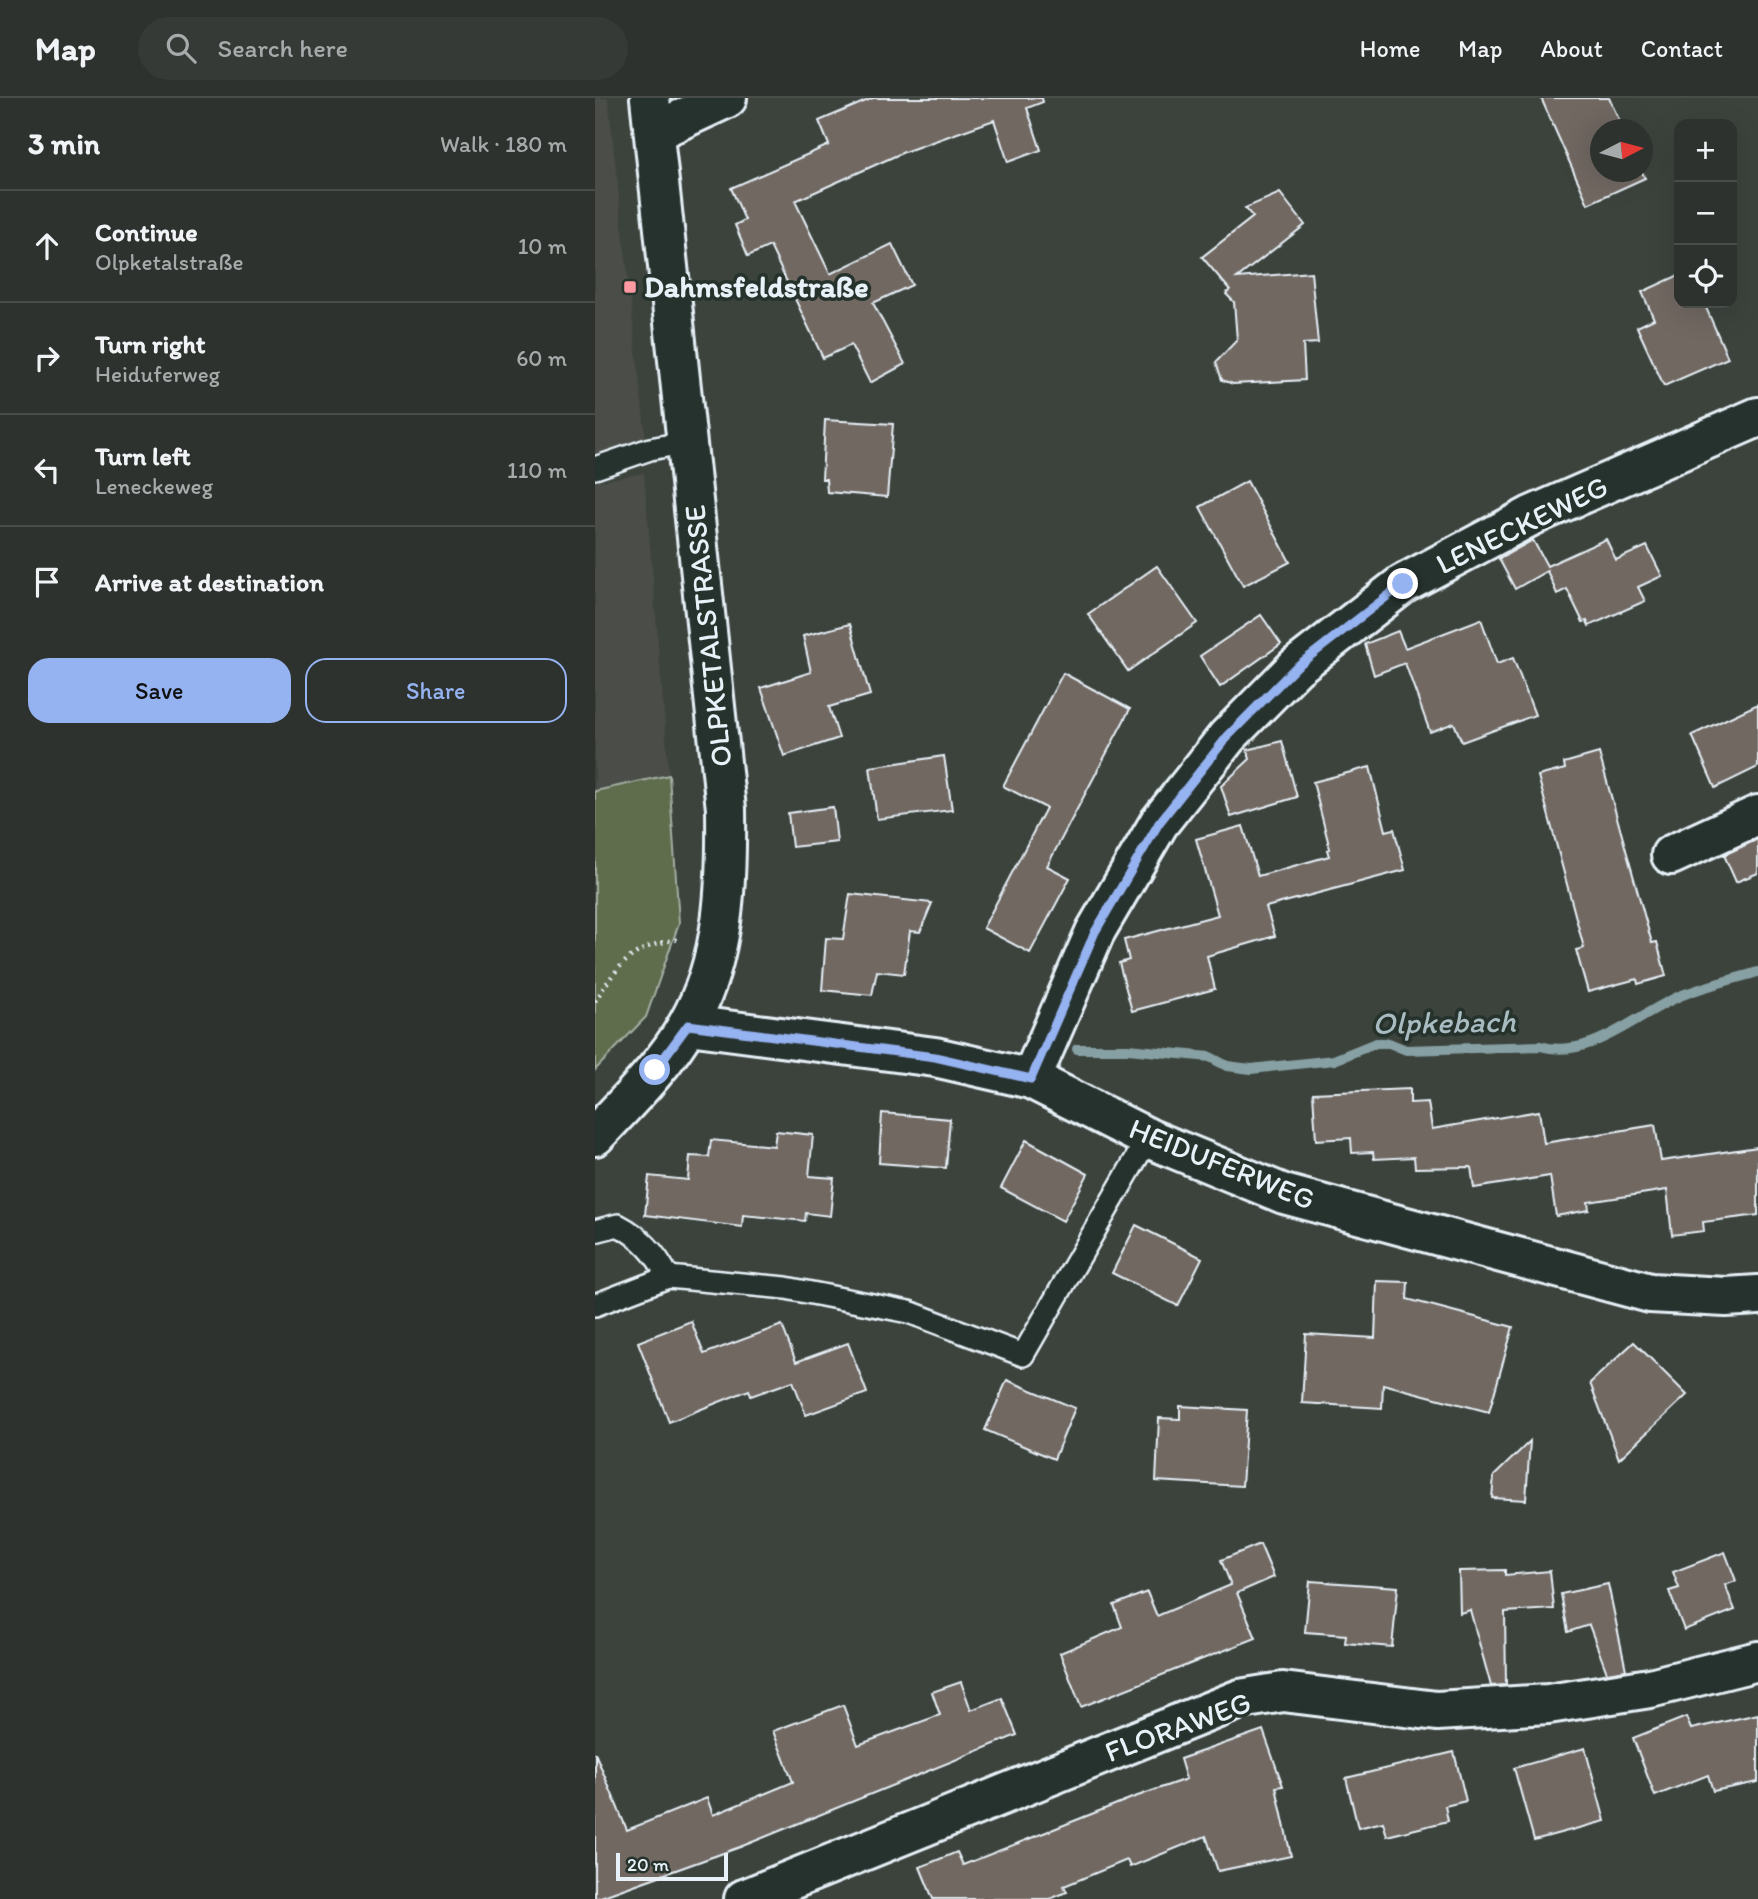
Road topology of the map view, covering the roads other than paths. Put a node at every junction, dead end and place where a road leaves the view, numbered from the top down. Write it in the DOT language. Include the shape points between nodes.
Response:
graph roads {
  1 [pos="727,98"];
  2 [pos="652,115"];
  3 [pos="1758,417"];
  4 [pos="688,442"];
  5 [pos="595,468"];
  6 [pos="1758,816"];
  7 [pos="1671,855"];
  8 [pos="688,1025"];
  9 [pos="1031,1079"];
  10 [pos="595,1136"];
  11 [pos="1148,1138"];
  12 [pos="595,1231"];
  13 [pos="668,1277"];
  14 [pos="1758,1295"];
  15 [pos="595,1305"];
  16 [pos="1758,1661"];
  17 [pos="744,1899"];
  1 -- 2 [label="street"];
  2 -- 4 [label="street, OLPKETALSTRASSE"];
  3 -- 9 [label="street, LENECKEWEG" via="1531,516 1403,584 1296,667 1227,737 1159,823 1095,932"];
  4 -- 5 [label="lane"];
  4 -- 8 [label="street, OLPKETALSTRASSE" via="727,843 719,937"];
  6 -- 7 [label="street"];
  8 -- 9 [label="street, HEIDUFERWEG" via="935,1057"];
  8 -- 10 [label="street, OLPKETALSTRASSE" via="655,1070"];
  9 -- 11 [label="street, HEIDUFERWEG"];
  11 -- 13 [label="lane" via="1023,1355 909,1312 786,1288"];
  11 -- 14 [label="street, HEIDUFERWEG" via="1284,1194 1650,1293"];
  12 -- 13 [label="lane" via="618,1225 638,1236"];
  13 -- 15 [label="lane"];
  16 -- 17 [label="street, FLORAWEG" via="1650,1688 1549,1704 1437,1711 1283,1692 1240,1699"];
}
